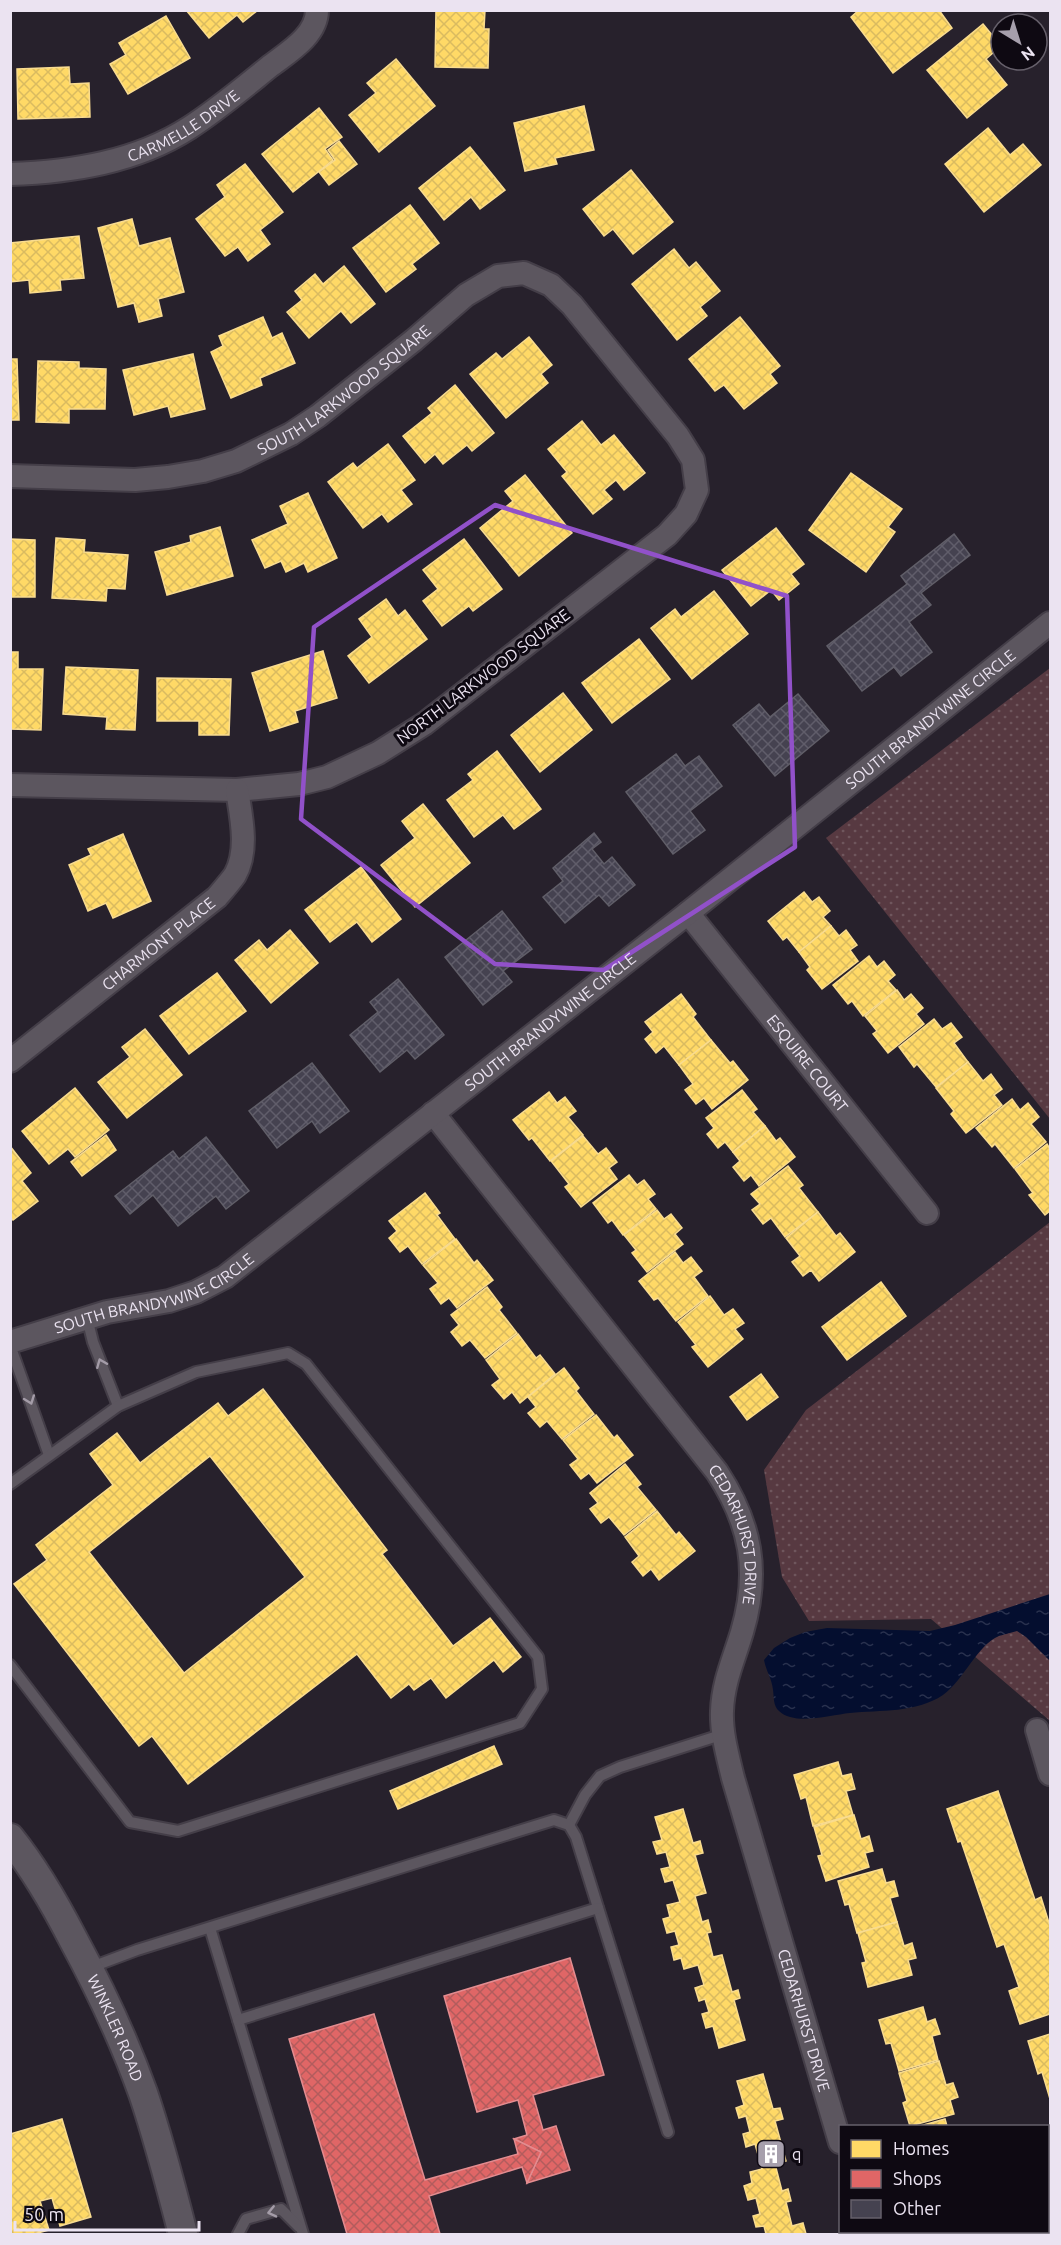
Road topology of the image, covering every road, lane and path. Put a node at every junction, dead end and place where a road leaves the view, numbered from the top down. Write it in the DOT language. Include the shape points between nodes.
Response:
graph roads {
  1 [pos="317,10"];
  2 [pos="10,174"];
  3 [pos="623,368"];
  4 [pos="10,476"];
  5 [pos="1050,623"];
  6 [pos="10,785"];
  7 [pos="237,790"];
  8 [pos="688,913"];
  9 [pos="10,1061"];
  10 [pos="433,1113"];
  11 [pos="927,1213"];
  12 [pos="87,1318"];
  13 [pos="10,1344"];
  14 [pos="118,1406"];
  15 [pos="49,1455"];
  16 [pos="10,1484"];
  17 [pos="10,1665"];
  18 [pos="1037,1731"];
  19 [pos="724,1734"];
  20 [pos="1050,1774"];
  21 [pos="569,1825"];
  22 [pos="10,1838"];
  23 [pos="598,1908"];
  24 [pos="210,1928"];
  25 [pos="89,1968"];
  26 [pos="238,2020"];
  27 [pos="668,2132"];
  28 [pos="839,2139"];
  29 [pos="301,2232"];
  30 [pos="183,2235"];
  31 [pos="238,2235"];
  1 -- 2 [label="street, CARMELLE DRIVE" via="317,20 300,43 188,129 164,142 79,169"];
  3 -- 4 [label="street, SOUTH LARKWOOD SQUARE" via="551,285 524,273 498,276 466,295 318,416 236,461 203,471 135,480"];
  3 -- 7 [label="street, NORTH LARKWOOD SQUARE" via="693,460 697,490 686,514 667,535 443,709 378,753 344,770 299,784"];
  5 -- 8 [label="street, SOUTH BRANDYWINE CIRCLE"];
  6 -- 7 [label="street, NORTH LARKWOOD SQUARE"];
  7 -- 9 [label="street, CHARMONT PLACE" via="243,848 236,873 217,897"];
  8 -- 10 [label="street, SOUTH BRANDYWINE CIRCLE"];
  8 -- 11 [label="street, ESQUIRE COURT"];
  10 -- 12 [label="street, SOUTH BRANDYWINE CIRCLE" via="225,1277 169,1301"];
  10 -- 19 [label="street, CEDARHURST DRIVE" via="731,1494 749,1545 752,1578 748,1609 725,1685"];
  12 -- 13 [label="street, SOUTH BRANDYWINE CIRCLE"];
  14 -- 12 [label="lane, one-way"];
  13 -- 15 [label="lane, one-way"];
  14 -- 15 [label="lane"];
  14 -- 17 [label="lane" via="196,1372 288,1353 306,1364 538,1657 542,1689 520,1723 178,1831 130,1821"];
  15 -- 16 [label="lane"];
  18 -- 20 [label="street"];
  19 -- 21 [label="lane" via="600,1776"];
  19 -- 28 [label="street, CEDARHURST DRIVE" via="733,1778"];
  21 -- 23 [label="lane"];
  21 -- 24 [label="lane" via="554,1820"];
  22 -- 25 [label="street, WINKLER ROAD" via="51,1897"];
  23 -- 26 [label="lane"];
  23 -- 27 [label="lane"];
  24 -- 25 [label="lane"];
  24 -- 26 [label="lane"];
  25 -- 30 [label="street, WINKLER ROAD" via="121,2034 143,2093"];
  26 -- 29 [label="lane"];
  29 -- 31 [label="lane, one-way" via="281,2209 246,2219"];
}
